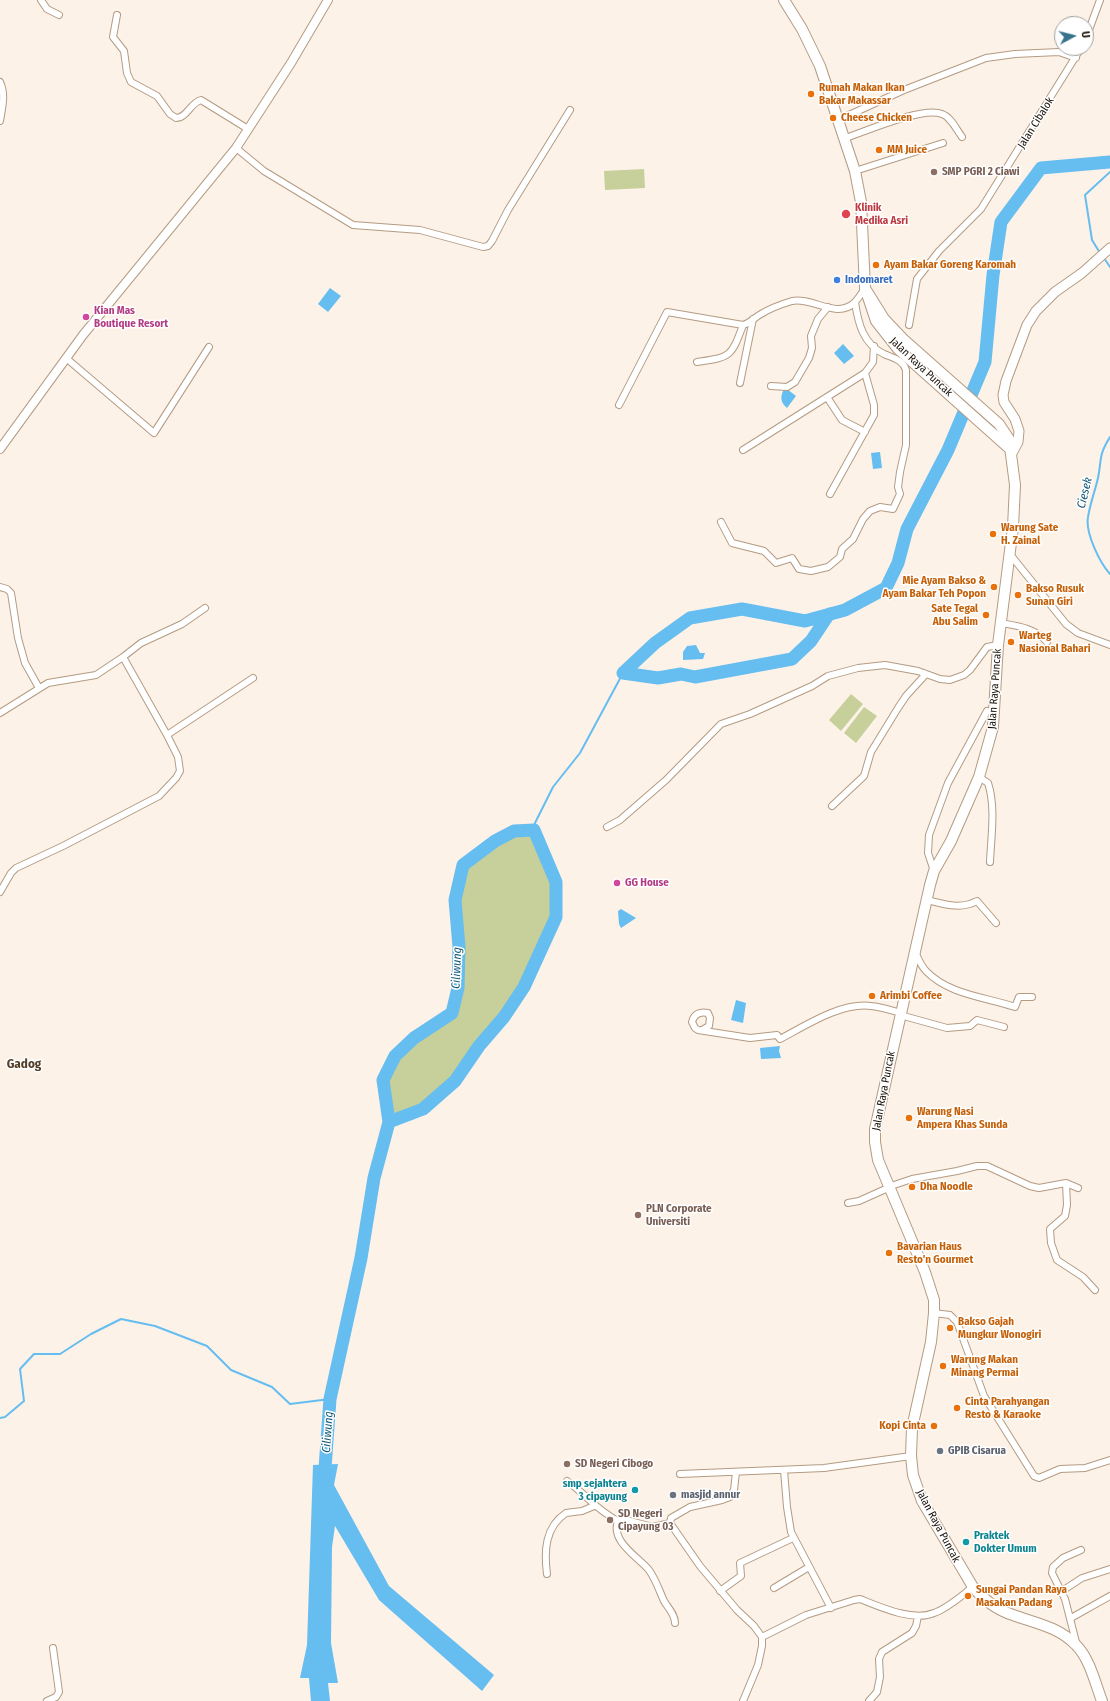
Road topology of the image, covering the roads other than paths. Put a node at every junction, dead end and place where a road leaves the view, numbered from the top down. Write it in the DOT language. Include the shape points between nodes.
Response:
graph roads {
  1 [pos="41,0"];
  2 [pos="328,0"];
  3 [pos="784,0"];
  4 [pos="1100,0"];
  5 [pos="59,15"];
  6 [pos="117,15"];
  7 [pos="1094,16"];
  8 [pos="1076,58"];
  9 [pos="0,82"];
  10 [pos="570,110"];
  11 [pos="838,120"];
  12 [pos="0,121"];
  13 [pos="248,129"];
  14 [pos="962,137"];
  15 [pos="843,139"];
  16 [pos="943,143"];
  17 [pos="236,148"];
  18 [pos="855,171"];
  19 [pos="1110,248"];
  20 [pos="865,289"];
  21 [pos="855,302"];
  22 [pos="828,307"];
  23 [pos="753,319"];
  24 [pos="743,325"];
  25 [pos="909,325"];
  26 [pos="874,346"];
  27 [pos="209,347"];
  28 [pos="66,358"];
  29 [pos="697,362"];
  30 [pos="865,373"];
  31 [pos="740,383"];
  32 [pos="771,386"];
  33 [pos="827,397"];
  34 [pos="619,405"];
  35 [pos="865,432"];
  36 [pos="1008,447"];
  37 [pos="0,449"];
  38 [pos="743,450"];
  39 [pos="830,494"];
  40 [pos="722,522"];
  41 [pos="1009,553"];
  42 [pos="0,587"];
  43 [pos="205,608"];
  44 [pos="1001,623"];
  45 [pos="1047,642"];
  46 [pos="998,645"];
  47 [pos="1110,645"];
  48 [pos="123,657"];
  49 [pos="926,674"];
  50 [pos="253,678"];
  51 [pos="39,688"];
  52 [pos="987,711"];
  53 [pos="0,713"];
  54 [pos="167,735"];
  55 [pos="979,777"];
  56 [pos="832,806"];
  57 [pos="608,827"];
  58 [pos="990,862"];
  59 [pos="934,871"];
  60 [pos="0,892"];
  61 [pos="927,900"];
  62 [pos="996,923"];
  63 [pos="914,951"];
  64 [pos="1032,997"];
  65 [pos="900,1014"];
  66 [pos="1004,1027"];
  67 [pos="702,1030"];
  68 [pos="1066,1183"];
  69 [pos="888,1188"];
  70 [pos="1078,1188"];
  71 [pos="848,1203"];
  72 [pos="1095,1290"];
  73 [pos="934,1313"];
  74 [pos="911,1456"];
  75 [pos="1110,1460"];
  76 [pos="784,1470"];
  77 [pos="736,1472"];
  78 [pos="680,1474"];
  79 [pos="567,1481"];
  80 [pos="594,1506"];
  81 [pos="618,1520"];
  82 [pos="670,1523"];
  83 [pos="793,1538"];
  84 [pos="1081,1550"];
  85 [pos="809,1567"];
  86 [pos="1110,1569"];
  87 [pos="547,1574"];
  88 [pos="973,1587"];
  89 [pos="774,1588"];
  90 [pos="720,1591"];
  91 [pos="1062,1591"];
  92 [pos="1110,1596"];
  93 [pos="830,1608"];
  94 [pos="918,1616"];
  95 [pos="1071,1618"];
  96 [pos="675,1623"];
  97 [pos="762,1637"];
  98 [pos="1077,1646"];
  99 [pos="53,1648"];
  100 [pos="47,1701"];
  101 [pos="744,1701"];
  102 [pos="869,1701"];
  103 [pos="1102,1701"];
  1 -- 5 [label="street" via="47,9"];
  2 -- 13 [label="street"];
  3 -- 11 [label="highway, Jalan Raya Puncak" via="818,61"];
  4 -- 7 [label="street"];
  6 -- 13 [label="street" via="113,37 124,51 131,82 157,96 176,118 183,116 195,102 201,100"];
  8 -- 11 [label="street" via="1059,52 986,58 904,90"];
  8 -- 25 [label="street, Jalan Cibalok" via="981,209 939,251 917,279"];
  9 -- 12 [label="street" via="3,91"];
  10 -- 17 [label="street" via="508,210 492,241 483,247 420,230 353,225 264,171"];
  11 -- 15 [label="highway, Jalan Raya Puncak"];
  13 -- 17 [label="street"];
  14 -- 15 [label="street" via="946,116 934,112 906,117"];
  15 -- 18 [label="highway, Jalan Raya Puncak"];
  16 -- 18 [label="street"];
  17 -- 28 [label="street"];
  18 -- 20 [label="highway, Jalan Raya Puncak" via="861,202"];
  19 -- 36 [label="main road" via="1044,302 1024,331 1003,395 1004,402 1019,430 1018,442"];
  20 -- 21 [label="street"];
  20 -- 36 [label="highway, Jalan Raya Puncak" via="892,328 991,416"];
  21 -- 22 [label="street" via="842,308"];
  21 -- 26 [label="street" via="859,326"];
  22 -- 23 [label="street" via="804,300 791,302"];
  22 -- 32 [label="street" via="818,319 812,333 809,358 796,382 787,387"];
  23 -- 24 [label="street"];
  23 -- 31 [label="street"];
  24 -- 29 [label="street" via="731,353 724,358"];
  24 -- 34 [label="street" via="667,312"];
  26 -- 30 [label="street" via="873,362"];
  26 -- 40 [label="street" via="900,361 906,367 907,373 906,445 898,487 900,494 894,508 880,507 870,511 853,539 842,548 836,561 828,567 811,571 799,569 792,558 776,564 764,551 732,543"];
  27 -- 28 [label="street" via="154,433"];
  28 -- 37 [label="street"];
  30 -- 33 [label="street"];
  30 -- 35 [label="street" via="874,405 874,415"];
  33 -- 35 [label="street" via="842,420"];
  33 -- 38 [label="street"];
  35 -- 39 [label="street"];
  36 -- 41 [label="highway, Jalan Raya Puncak" via="1015,484"];
  41 -- 44 [label="highway, Jalan Raya Puncak"];
  41 -- 47 [label="street" via="1066,624 1078,633"];
  42 -- 51 [label="street" via="11,593 25,663"];
  43 -- 48 [label="street" via="182,624 141,643"];
  44 -- 45 [label="street" via="1033,630"];
  44 -- 46 [label="highway, Jalan Raya Puncak"];
  46 -- 49 [label="street" via="987,647 970,670 958,678 943,680"];
  46 -- 55 [label="highway, Jalan Raya Puncak" via="993,727"];
  48 -- 51 [label="street" via="96,675 54,681"];
  48 -- 54 [label="street"];
  49 -- 56 [label="street" via="906,696 871,752 864,776"];
  49 -- 57 [label="street" via="885,665 841,672 750,714 722,724 666,780 620,820"];
  50 -- 54 [label="street"];
  51 -- 53 [label="street"];
  52 -- 59 [label="street" via="948,783 929,835 928,853"];
  54 -- 60 [label="street" via="180,763 180,771 173,783 159,796 16,868"];
  55 -- 58 [label="street" via="988,783 990,793"];
  55 -- 59 [label="highway, Jalan Raya Puncak" via="951,841"];
  59 -- 61 [label="highway, Jalan Raya Puncak"];
  61 -- 62 [label="street" via="955,907 977,901"];
  61 -- 63 [label="highway, Jalan Raya Puncak"];
  63 -- 64 [label="street" via="925,970 945,985 1015,1007 1019,997"];
  63 -- 65 [label="highway, Jalan Raya Puncak"];
  65 -- 66 [label="street" via="947,1028 970,1026 977,1020"];
  65 -- 67 [label="street" via="869,1006 849,1008 816,1019 780,1040 776,1035 750,1038"];
  65 -- 69 [label="highway, Jalan Raya Puncak" via="875,1129 878,1160"];
  68 -- 69 [label="street" via="1039,1188 987,1166 977,1166 912,1179"];
  68 -- 70 [label="street"];
  68 -- 72 [label="street" via="1066,1211 1062,1219 1050,1229 1051,1244 1057,1260 1083,1277"];
  69 -- 71 [label="street"];
  69 -- 73 [label="highway, Jalan Raya Puncak" via="925,1272 934,1300"];
  73 -- 74 [label="highway, Jalan Raya Puncak" via="931,1342 912,1428"];
  73 -- 75 [label="street" via="950,1315 956,1322 984,1396 1034,1476 1040,1478 1060,1469 1085,1468"];
  74 -- 76 [label="street" via="824,1468"];
  74 -- 88 [label="highway, Jalan Raya Puncak" via="913,1475 922,1501"];
  76 -- 77 [label="street"];
  76 -- 83 [label="street" via="786,1506"];
  77 -- 78 [label="street"];
  77 -- 82 [label="street" via="734,1490 730,1497 683,1509 671,1518"];
  79 -- 80 [label="street" via="583,1493"];
  80 -- 81 [label="street" via="602,1513"];
  80 -- 87 [label="street" via="582,1511 566,1512 552,1528 544,1554"];
  81 -- 82 [label="street" via="626,1519 653,1527"];
  81 -- 96 [label="street" via="616,1530 619,1538 656,1581"];
  82 -- 90 [label="street"];
  83 -- 85 [label="street"];
  83 -- 90 [label="street" via="740,1563 741,1576"];
  84 -- 91 [label="street" via="1063,1558 1053,1568 1053,1575"];
  85 -- 89 [label="street"];
  85 -- 93 [label="street"];
  86 -- 91 [label="street" via="1082,1578"];
  88 -- 94 [label="street" via="936,1613"];
  88 -- 98 [label="highway, Jalan Raya Puncak" via="996,1608 1053,1628"];
  90 -- 97 [label="street"];
  91 -- 95 [label="street"];
  92 -- 95 [label="street"];
  93 -- 94 [label="street" via="860,1599"];
  93 -- 97 [label="street" via="806,1615"];
  94 -- 102 [label="street" via="912,1633 882,1652 879,1659 878,1687 876,1694"];
  95 -- 98 [label="street"];
  97 -- 101 [label="street" via="758,1665"];
  98 -- 103 [label="highway, Jalan Raya Puncak"];
  99 -- 100 [label="street" via="59,1692 56,1697"];
}
